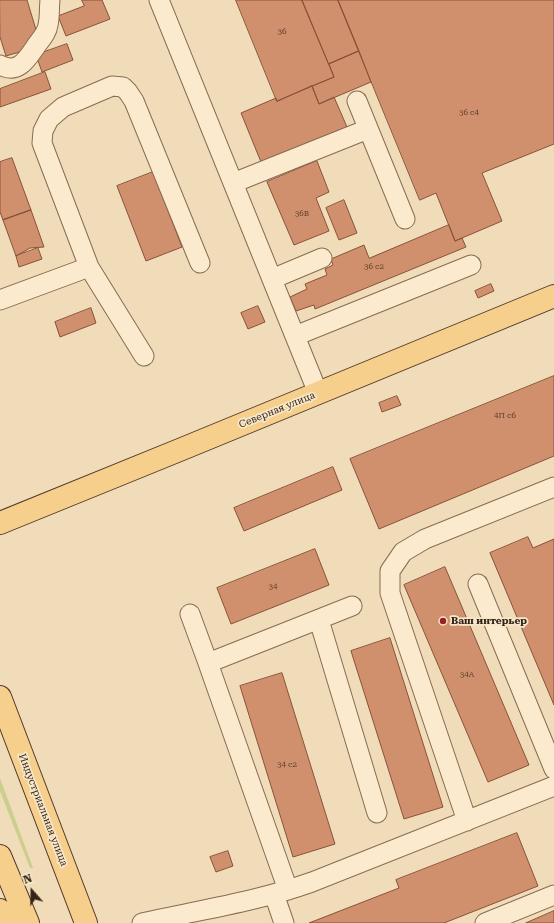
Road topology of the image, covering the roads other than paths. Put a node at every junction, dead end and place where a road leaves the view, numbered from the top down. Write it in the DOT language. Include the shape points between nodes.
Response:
graph roads {
  1 [pos="50,0"];
  2 [pos="159,0"];
  3 [pos="0,65"];
  4 [pos="357,101"];
  5 [pos="368,129"];
  6 [pos="233,183"];
  7 [pos="405,219"];
  8 [pos="322,258"];
  9 [pos="200,263"];
  10 [pos="471,265"];
  11 [pos="89,267"];
  12 [pos="272,278"];
  13 [pos="554,296"];
  14 [pos="0,300"];
  15 [pos="295,336"];
  16 [pos="144,356"];
  17 [pos="318,393"];
  18 [pos="554,487"];
  19 [pos="0,523"];
  20 [pos="478,584"];
  21 [pos="352,606"];
  22 [pos="190,614"];
  23 [pos="319,620"];
  24 [pos="208,663"];
  25 [pos="0,697"];
  26 [pos="554,769"];
  27 [pos="554,786"];
  28 [pos="377,813"];
  29 [pos="467,821"];
  30 [pos="0,856"];
  31 [pos="281,892"];
  32 [pos="554,895"];
  33 [pos="0,910"];
  34 [pos="5,923"];
  35 [pos="28,923"];
  36 [pos="86,923"];
  37 [pos="142,923"];
  38 [pos="284,923"];
  39 [pos="485,923"];
  1 -- 3 [label="lane" via="49,24 45,34 25,61 20,66 12,68"];
  2 -- 6 [label="lane"];
  4 -- 5 [label="lane"];
  5 -- 6 [label="lane"];
  5 -- 7 [label="lane"];
  6 -- 12 [label="lane"];
  8 -- 12 [label="lane"];
  9 -- 11 [label="lane" via="134,101 123,87 112,86 63,107 49,119 43,131 42,143"];
  10 -- 15 [label="lane"];
  11 -- 14 [label="lane"];
  11 -- 16 [label="lane"];
  12 -- 15 [label="lane"];
  13 -- 17 [label="main road, Северная улица"];
  15 -- 17 [label="lane"];
  17 -- 19 [label="main road, Северная улица"];
  18 -- 29 [label="lane" via="425,539 403,552 390,571 390,593"];
  20 -- 26 [label="lane"];
  21 -- 23 [label="lane"];
  22 -- 24 [label="lane"];
  23 -- 24 [label="lane"];
  23 -- 28 [label="lane"];
  24 -- 31 [label="lane"];
  25 -- 36 [label="main road, Индустриальная улица"];
  27 -- 29 [label="lane"];
  29 -- 31 [label="lane"];
  30 -- 35 [label="main road"];
  31 -- 37 [label="lane"];
  31 -- 38 [label="lane"];
  32 -- 39 [label="lane"];
  33 -- 34 [label="main road"];
}
